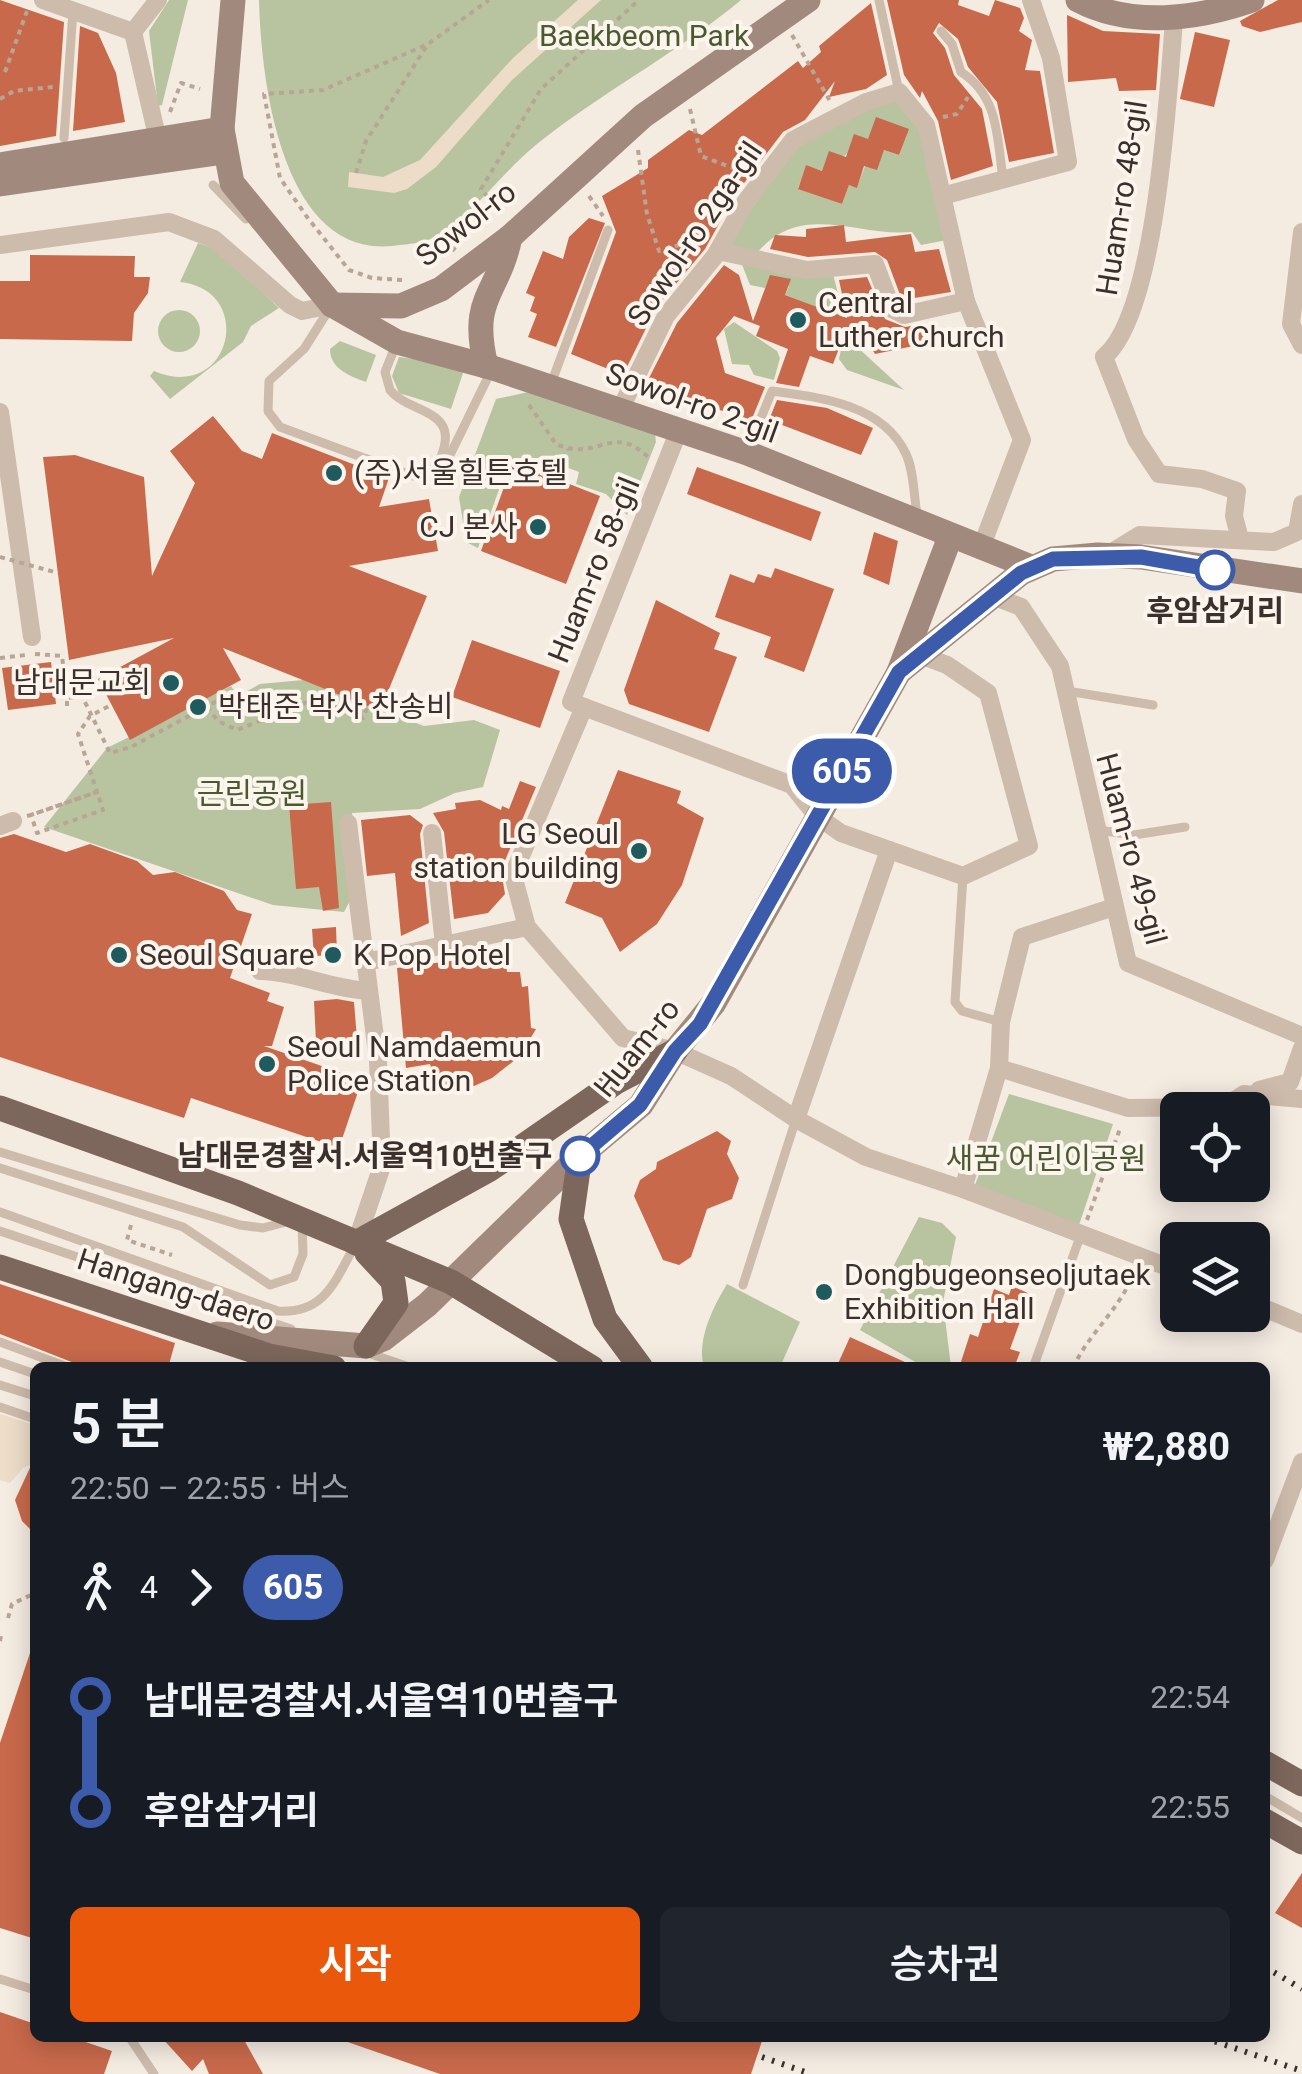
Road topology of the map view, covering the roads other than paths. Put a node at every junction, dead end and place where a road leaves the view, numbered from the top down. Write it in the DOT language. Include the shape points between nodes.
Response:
graph roads {
  1 [pos="43,0"];
  2 [pos="158,0"];
  3 [pos="233,0"];
  4 [pos="808,0"];
  5 [pos="879,0"];
  6 [pos="1031,0"];
  7 [pos="1078,0"];
  8 [pos="1252,0"];
  9 [pos="73,10"];
  10 [pos="1174,20"];
  11 [pos="941,31"];
  12 [pos="133,32"];
  13 [pos="899,92"];
  14 [pos="162,137"];
  15 [pos="64,138"];
  16 [pos="223,141"];
  17 [pos="0,165"];
  18 [pos="1003,179"];
  19 [pos="0,184"];
  20 [pos="942,196"];
  21 [pos="608,230"];
  22 [pos="1302,232"];
  23 [pos="510,237"];
  24 [pos="0,244"];
  25 [pos="716,254"];
  26 [pos="966,301"];
  27 [pos="332,305"];
  28 [pos="396,342"];
  29 [pos="1302,345"];
  30 [pos="490,367"];
  31 [pos="550,387"];
  32 [pos="620,410"];
  33 [pos="0,412"];
  34 [pos="679,430"];
  35 [pos="747,454"];
  36 [pos="439,460"];
  37 [pos="1302,504"];
  38 [pos="919,523"];
  39 [pos="950,536"];
  40 [pos="1240,539"];
  41 [pos="981,548"];
  42 [pos="1107,556"];
  43 [pos="1031,567"];
  44 [pos="1302,580"];
  45 [pos="993,596"];
  46 [pos="32,637"];
  47 [pos="923,656"];
  48 [pos="899,672"];
  49 [pos="1064,691"];
  50 [pos="1153,705"];
  51 [pos="584,707"];
  52 [pos="817,816"];
  53 [pos="348,823"];
  54 [pos="1184,827"];
  55 [pos="1095,830"];
  56 [pos="432,833"];
  57 [pos="889,850"];
  58 [pos="963,876"];
  59 [pos="1114,906"];
  60 [pos="527,927"];
  61 [pos="444,945"];
  62 [pos="366,962"];
  63 [pos="260,971"];
  64 [pos="369,991"];
  65 [pos="1001,1022"];
  66 [pos="1302,1036"];
  67 [pos="1302,1048"];
  68 [pos="675,1051"];
  69 [pos="999,1068"];
  70 [pos="1252,1092"];
  71 [pos="1270,1096"];
  72 [pos="1302,1099"];
  73 [pos="0,1108"];
  74 [pos="1160,1108"];
  75 [pos="796,1119"];
  76 [pos="0,1152"];
  77 [pos="580,1156"];
  78 [pos="0,1168"];
  79 [pos="963,1189"];
  80 [pos="0,1212"];
  81 [pos="302,1218"];
  82 [pos="0,1231"];
  83 [pos="1082,1234"];
  84 [pos="356,1243"];
  85 [pos="1160,1264"];
  86 [pos="0,1266"];
  87 [pos="451,1282"];
  88 [pos="743,1286"];
  89 [pos="1270,1311"];
  90 [pos="1302,1324"];
  91 [pos="0,1342"];
  92 [pos="347,1352"];
  93 [pos="0,1362"];
  94 [pos="54,1362"];
  95 [pos="388,1362"];
  96 [pos="582,1362"];
  97 [pos="637,1362"];
  98 [pos="1036,1362"];
  99 [pos="30,1372"];
  100 [pos="0,1384"];
  101 [pos="30,1394"];
  102 [pos="0,1407"];
  103 [pos="30,1417"];
  104 [pos="1302,1462"];
  105 [pos="1284,1501"];
  106 [pos="1302,1508"];
  107 [pos="1270,1544"];
  108 [pos="1270,1766"];
  109 [pos="1302,1784"];
  110 [pos="1270,1799"];
  111 [pos="1302,1818"];
  112 [pos="1270,1824"];
  113 [pos="1302,1842"];
  114 [pos="0,1979"];
  115 [pos="30,1988"];
  116 [pos="133,2042"];
  117 [pos="154,2074"];
  1 -- 9 [label="street"];
  2 -- 12 [label="street"];
  3 -- 16 [label="main road"];
  4 -- 23 [label="main road, Sowol-ro" via="630,128"];
  5 -- 13 [label="lane"];
  6 -- 18 [label="street" via="1051,58 1068,162"];
  7 -- 10 [label="main road"];
  8 -- 10 [label="main road"];
  9 -- 12 [label="street"];
  9 -- 15 [label="lane"];
  10 -- 40 [label="street, Huam-ro 48-gil" via="1142,284 1120,344 1104,357 1136,440 1159,474 1202,478 1236,492"];
  11 -- 18 [label="lane" via="961,72 991,101"];
  12 -- 14 [label="street"];
  13 -- 20 [label="street" via="926,128"];
  13 -- 25 [label="street, Sowol-ro 2ga-gil" via="794,140 746,201"];
  14 -- 16 [label="main road"];
  14 -- 17 [label="main road"];
  14 -- 19 [label="main road"];
  16 -- 27 [label="main road" via="222,184"];
  18 -- 20 [label="street"];
  20 -- 26 [label="street"];
  21 -- 31 [label="lane"];
  22 -- 29 [label="street" via="1292,324"];
  23 -- 27 [label="main road, Sowol-ro" via="441,289 401,306"];
  23 -- 30 [label="main road" via="480,308 480,339"];
  24 -- 27 [label="street" via="169,222 214,239 302,311"];
  25 -- 26 [label="street" via="807,270 874,264 892,309 904,315"];
  25 -- 32 [label="street, Sowol-ro 2ga-gil" via="666,316"];
  26 -- 41 [label="street" via="1022,440"];
  27 -- 28 [label="main road, Sowol-ro 2-gil"];
  27 -- 36 [label="lane" via="304,349 274,373 266,391 268,411 280,427 403,475 423,474"];
  28 -- 30 [label="main road, Sowol-ro 2-gil"];
  28 -- 36 [label="lane" via="385,372 390,390 436,416 445,438"];
  30 -- 31 [label="main road, Sowol-ro 2-gil"];
  30 -- 36 [label="lane" via="450,457"];
  31 -- 32 [label="main road, Sowol-ro 2-gil"];
  32 -- 34 [label="main road, Sowol-ro 2-gil"];
  33 -- 46 [label="street"];
  34 -- 35 [label="main road, Sowol-ro 2-gil"];
  34 -- 51 [label="street, Huam-ro 58-gil" via="572,702"];
  35 -- 38 [label="main road, Sowol-ro 2-gil"];
  35 -- 38 [label="lane" via="772,390 822,397 870,415 906,453"];
  37 -- 40 [label="street" via="1297,532 1274,542"];
  38 -- 39 [label="main road, Sowol-ro 2-gil"];
  39 -- 41 [label="main road, Sowol-ro 2-gil"];
  39 -- 48 [label="main road, Huam-ro"];
  40 -- 42 [label="street" via="1140,536"];
  41 -- 43 [label="main road, Sowol-ro 2-gil"];
  42 -- 43 [label="main road, Huam-ro"];
  42 -- 44 [label="main road, Huam-ro"];
  43 -- 45 [label="main road, Huam-ro"];
  45 -- 47 [label="main road, Huam-ro"];
  45 -- 49 [label="street, Huam-ro 49-gil" via="1021,607 1060,666"];
  47 -- 48 [label="main road, Huam-ro"];
  47 -- 58 [label="street" via="988,693 1029,846"];
  48 -- 52 [label="main road, Huam-ro"];
  49 -- 50 [label="lane"];
  49 -- 55 [label="street, Huam-ro 49-gil"];
  51 -- 52 [label="street" via="792,785"];
  51 -- 60 [label="street, Huam-ro 58-gil" via="513,875"];
  52 -- 57 [label="street" via="841,833"];
  52 -- 68 [label="main road, Huam-ro" via="714,1003"];
  53 -- 62 [label="street"];
  54 -- 55 [label="lane" via="1134,835"];
  55 -- 59 [label="street, Huam-ro 49-gil"];
  56 -- 61 [label="street"];
  57 -- 58 [label="street"];
  57 -- 75 [label="street"];
  58 -- 65 [label="lane" via="955,1002 962,1011"];
  59 -- 65 [label="street" via="1022,937"];
  59 -- 66 [label="street, Huam-ro 49-gil" via="1128,963"];
  60 -- 61 [label="street"];
  60 -- 68 [label="street, Huam-ro 58-gil" via="623,1038"];
  61 -- 62 [label="street"];
  62 -- 64 [label="street"];
  63 -- 64 [label="street"];
  64 -- 84 [label="street" via="382,1166"];
  65 -- 69 [label="street"];
  67 -- 70 [label="street" via="1290,1082"];
  68 -- 75 [label="street, Huam-ro 58-gil" via="731,1076"];
  68 -- 77 [label="main road, Huam-ro" via="640,1105"];
  68 -- 84 [label="main road" via="616,1082 490,1169"];
  69 -- 74 [label="street" via="1128,1108"];
  69 -- 79 [label="street"];
  71 -- 72 [label="street"];
  73 -- 81 [label="main road"];
  75 -- 79 [label="street, Huam-ro 58-gil" via="866,1157"];
  75 -- 88 [label="lane"];
  76 -- 81 [label="lane" via="240,1225 263,1228"];
  77 -- 87 [label="main road, Huam-ro"];
  77 -- 97 [label="main road" via="571,1218 605,1319"];
  78 -- 81 [label="lane" via="183,1227 270,1285 294,1277 301,1263"];
  79 -- 83 [label="street, Huam-ro 58-gil"];
  80 -- 84 [label="lane" via="278,1311 300,1313 316,1305"];
  81 -- 84 [label="main road"];
  82 -- 92 [label="lane"];
  83 -- 85 [label="street, Huam-ro 58-gil"];
  83 -- 98 [label="lane"];
  84 -- 87 [label="main road"];
  84 -- 92 [label="main road" via="387,1273 396,1293 392,1312"];
  86 -- 92 [label="main road, Hangang-daero" via="269,1356"];
  87 -- 92 [label="main road, Huam-ro" via="384,1339"];
  87 -- 96 [label="main road"];
  89 -- 90 [label="street"];
  91 -- 94 [label="lane"];
  92 -- 95 [label="lane"];
  93 -- 99 [label="lane"];
  100 -- 101 [label="lane"];
  102 -- 103 [label="lane"];
  104 -- 105 [label="street"];
  105 -- 106 [label="street"];
  105 -- 107 [label="street"];
  108 -- 109 [label="main road"];
  110 -- 111 [label="lane"];
  112 -- 113 [label="main road"];
  114 -- 115 [label="lane"];
  116 -- 117 [label="lane"];
}
